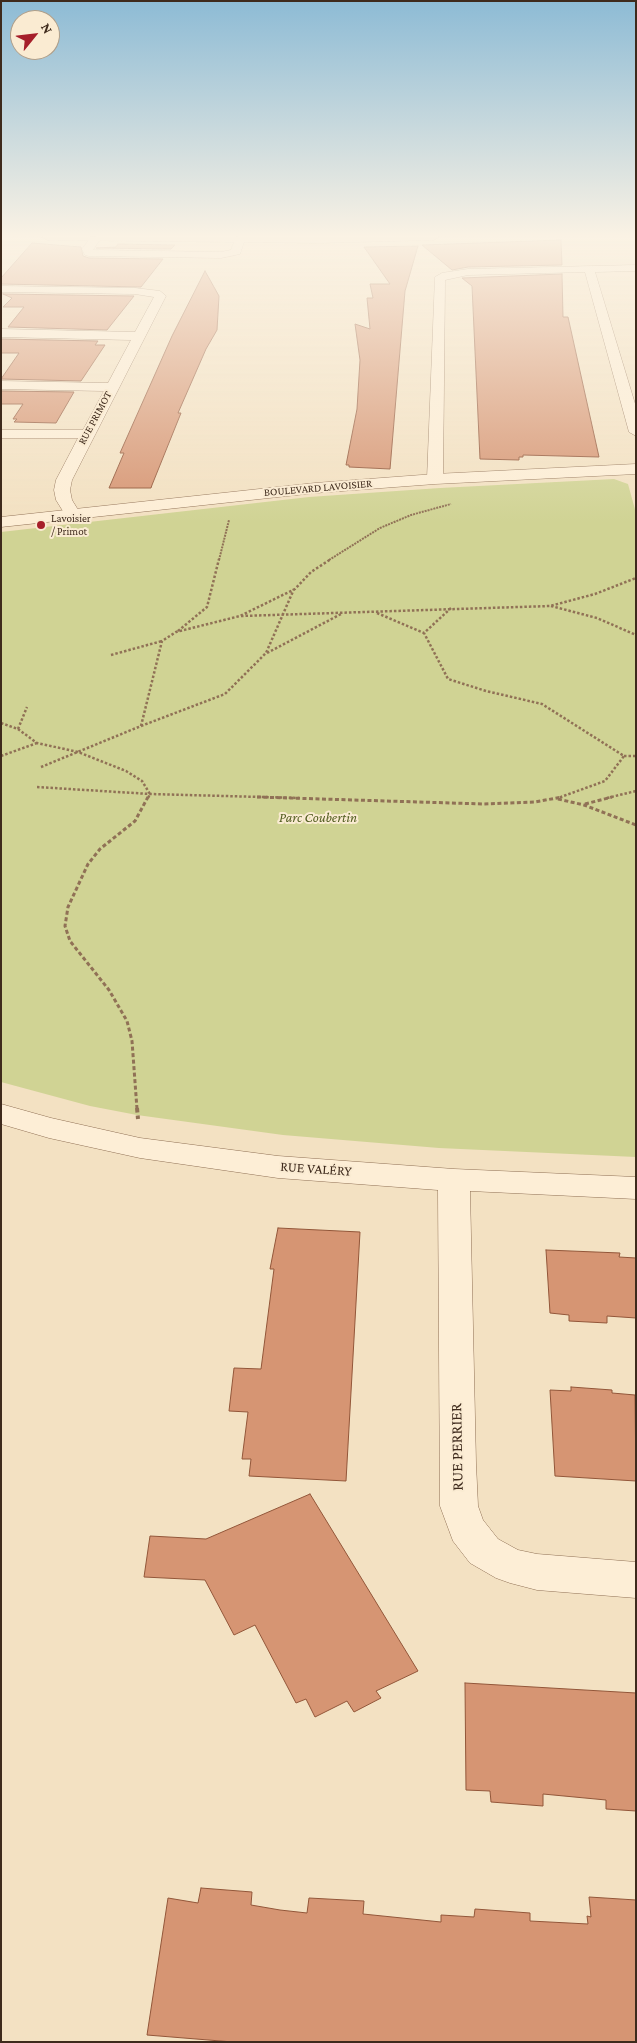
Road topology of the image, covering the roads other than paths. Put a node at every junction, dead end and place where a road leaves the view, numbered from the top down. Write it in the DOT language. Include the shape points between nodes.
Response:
graph roads {
  1 [pos="139,332"];
  2 [pos="438,332"];
  3 [pos="607,332"];
  4 [pos="1,334"];
  5 [pos="137,336"];
  6 [pos="1,385"];
  7 [pos="112,387"];
  8 [pos="636,432"];
  9 [pos="1,434"];
  10 [pos="86,434"];
  11 [pos="636,469"];
  12 [pos="436,479"];
  13 [pos="72,513"];
  14 [pos="1,522"];
  15 [pos="1,1114"];
  16 [pos="454,1180"];
  17 [pos="636,1188"];
  18 [pos="636,1580"];
  1 -- 5 [label="street, RUE PRIMOT"];
  2 -- 12 [label="street"];
  3 -- 8 [label="street"];
  4 -- 5 [label="street"];
  5 -- 7 [label="street, RUE PRIMOT"];
  6 -- 7 [label="street"];
  7 -- 10 [label="street, RUE PRIMOT"];
  9 -- 10 [label="street"];
  10 -- 13 [label="street, RUE PRIMOT" via="62,490"];
  11 -- 12 [label="street, BOULEVARD LAVOISIER"];
  12 -- 13 [label="street, BOULEVARD LAVOISIER"];
  13 -- 14 [label="street, BOULEVARD LAVOISIER"];
  15 -- 16 [label="street, RUE VALÉRY" via="140,1148 278,1167"];
  16 -- 17 [label="street, RUE VALÉRY"];
  16 -- 18 [label="street, RUE PERRIER" via="457,1464 459,1506 467,1529 484,1551 510,1566 537,1572"];
}
